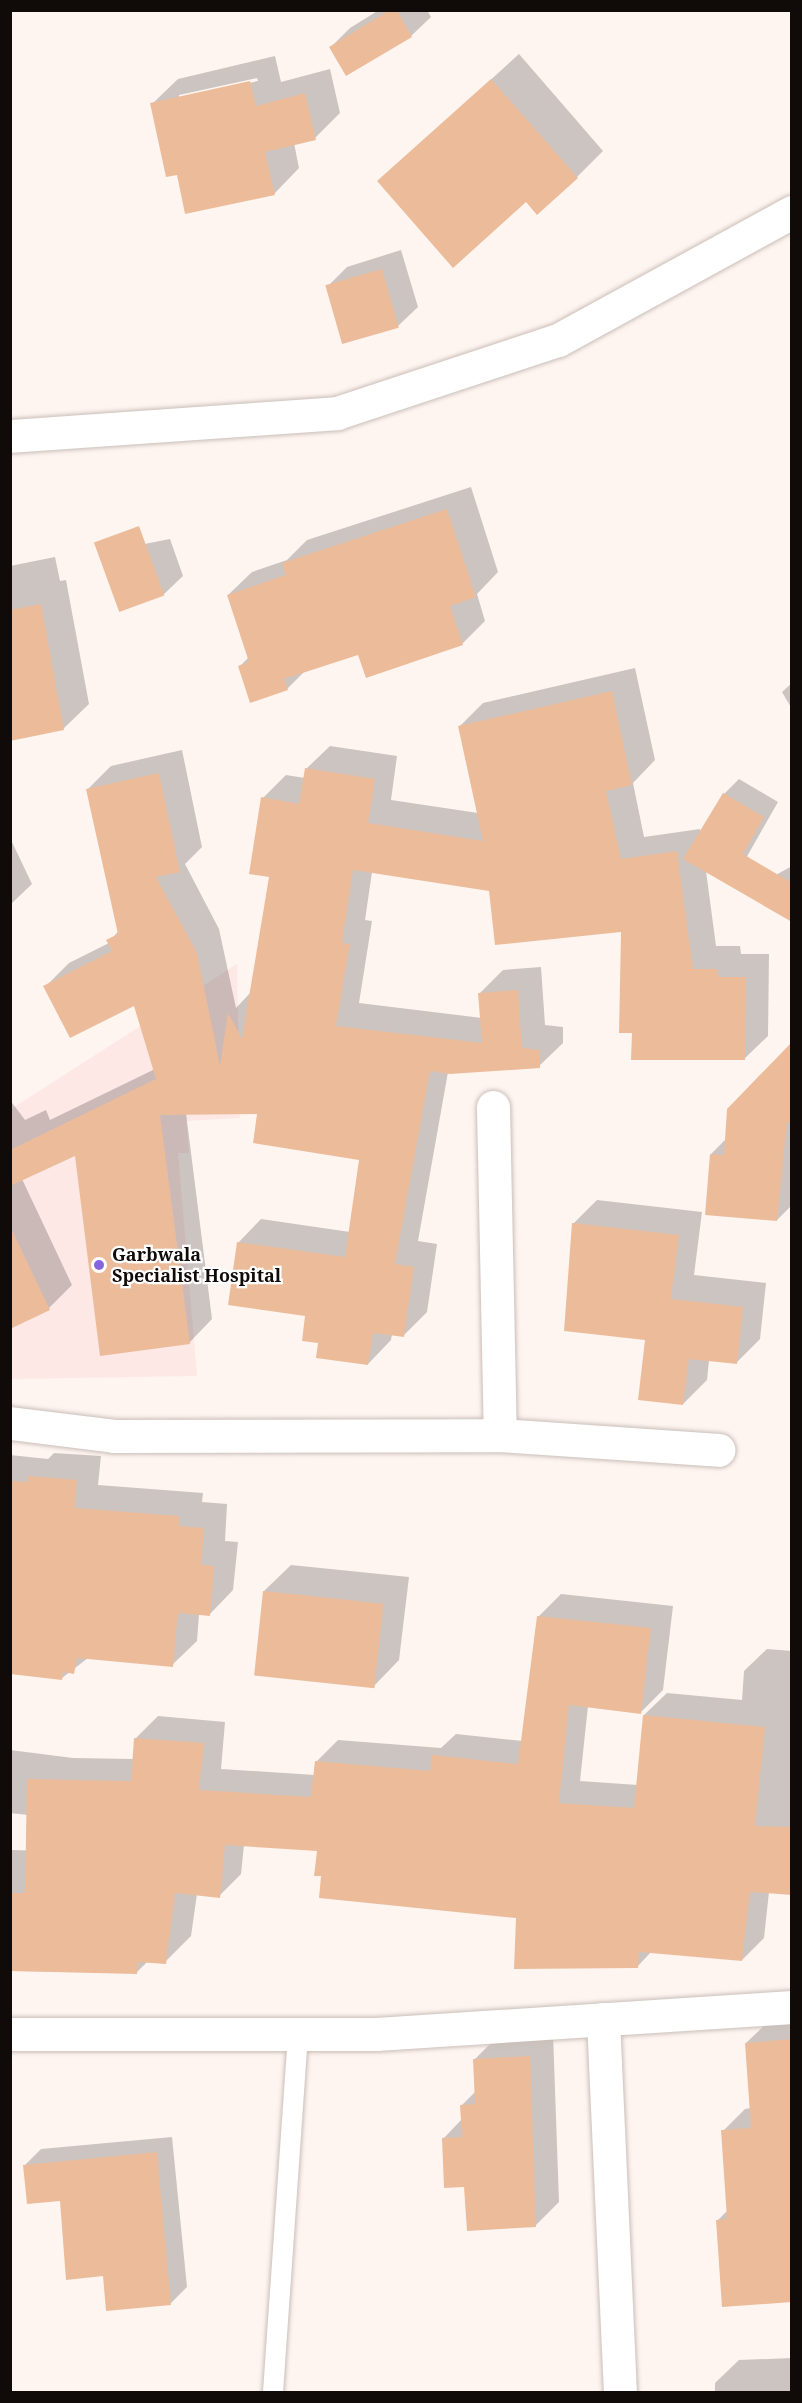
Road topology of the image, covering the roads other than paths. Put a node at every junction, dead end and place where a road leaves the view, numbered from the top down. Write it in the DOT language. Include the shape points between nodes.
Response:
graph roads {
  1 [pos="792,212"];
  2 [pos="10,436"];
  3 [pos="494,1107"];
  4 [pos="10,1423"];
  5 [pos="500,1435"];
  6 [pos="718,1450"];
  7 [pos="792,2007"];
  8 [pos="603,2019"];
  9 [pos="10,2034"];
  10 [pos="298,2034"];
  11 [pos="273,2392"];
  12 [pos="620,2392"];
  1 -- 2 [label="street" via="558,340 337,413"];
  3 -- 5 [label="street"];
  4 -- 5 [label="street" via="114,1436"];
  5 -- 6 [label="street"];
  7 -- 8 [label="street"];
  8 -- 10 [label="street" via="375,2034"];
  8 -- 12 [label="street"];
  9 -- 10 [label="street"];
  10 -- 11 [label="lane"];
}
